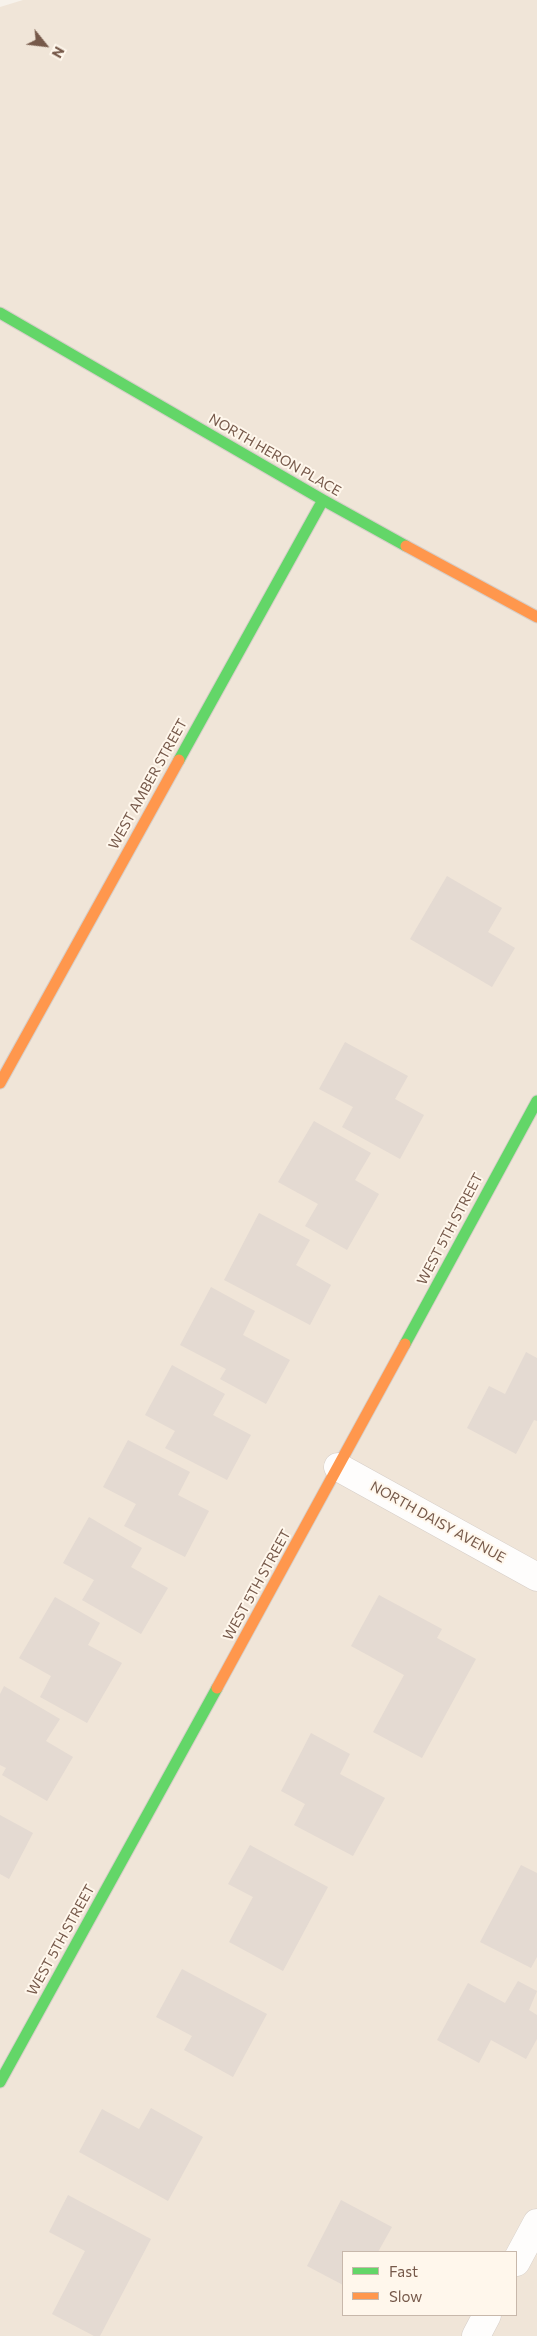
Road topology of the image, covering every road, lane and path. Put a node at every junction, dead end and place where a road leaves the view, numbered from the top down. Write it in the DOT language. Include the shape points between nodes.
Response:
graph roads {
  1 [pos="0,313"];
  2 [pos="323,500"];
  3 [pos="537,618"];
  4 [pos="0,1082"];
  5 [pos="537,1101"];
  6 [pos="338,1467"];
  7 [pos="537,1577"];
  8 [pos="0,2082"];
  9 [pos="537,2223"];
  10 [pos="517,2260"];
  11 [pos="486,2316"];
  12 [pos="476,2336"];
  1 -- 2 [label="street, NORTH HERON PLACE"];
  2 -- 3 [label="street, NORTH HERON PLACE"];
  2 -- 4 [label="street, WEST AMBER STREET"];
  5 -- 6 [label="street, WEST 5TH STREET"];
  6 -- 7 [label="street, NORTH DAISY AVENUE"];
  6 -- 8 [label="street, WEST 5TH STREET"];
  9 -- 10 [label="street"];
  11 -- 12 [label="street"];
}
